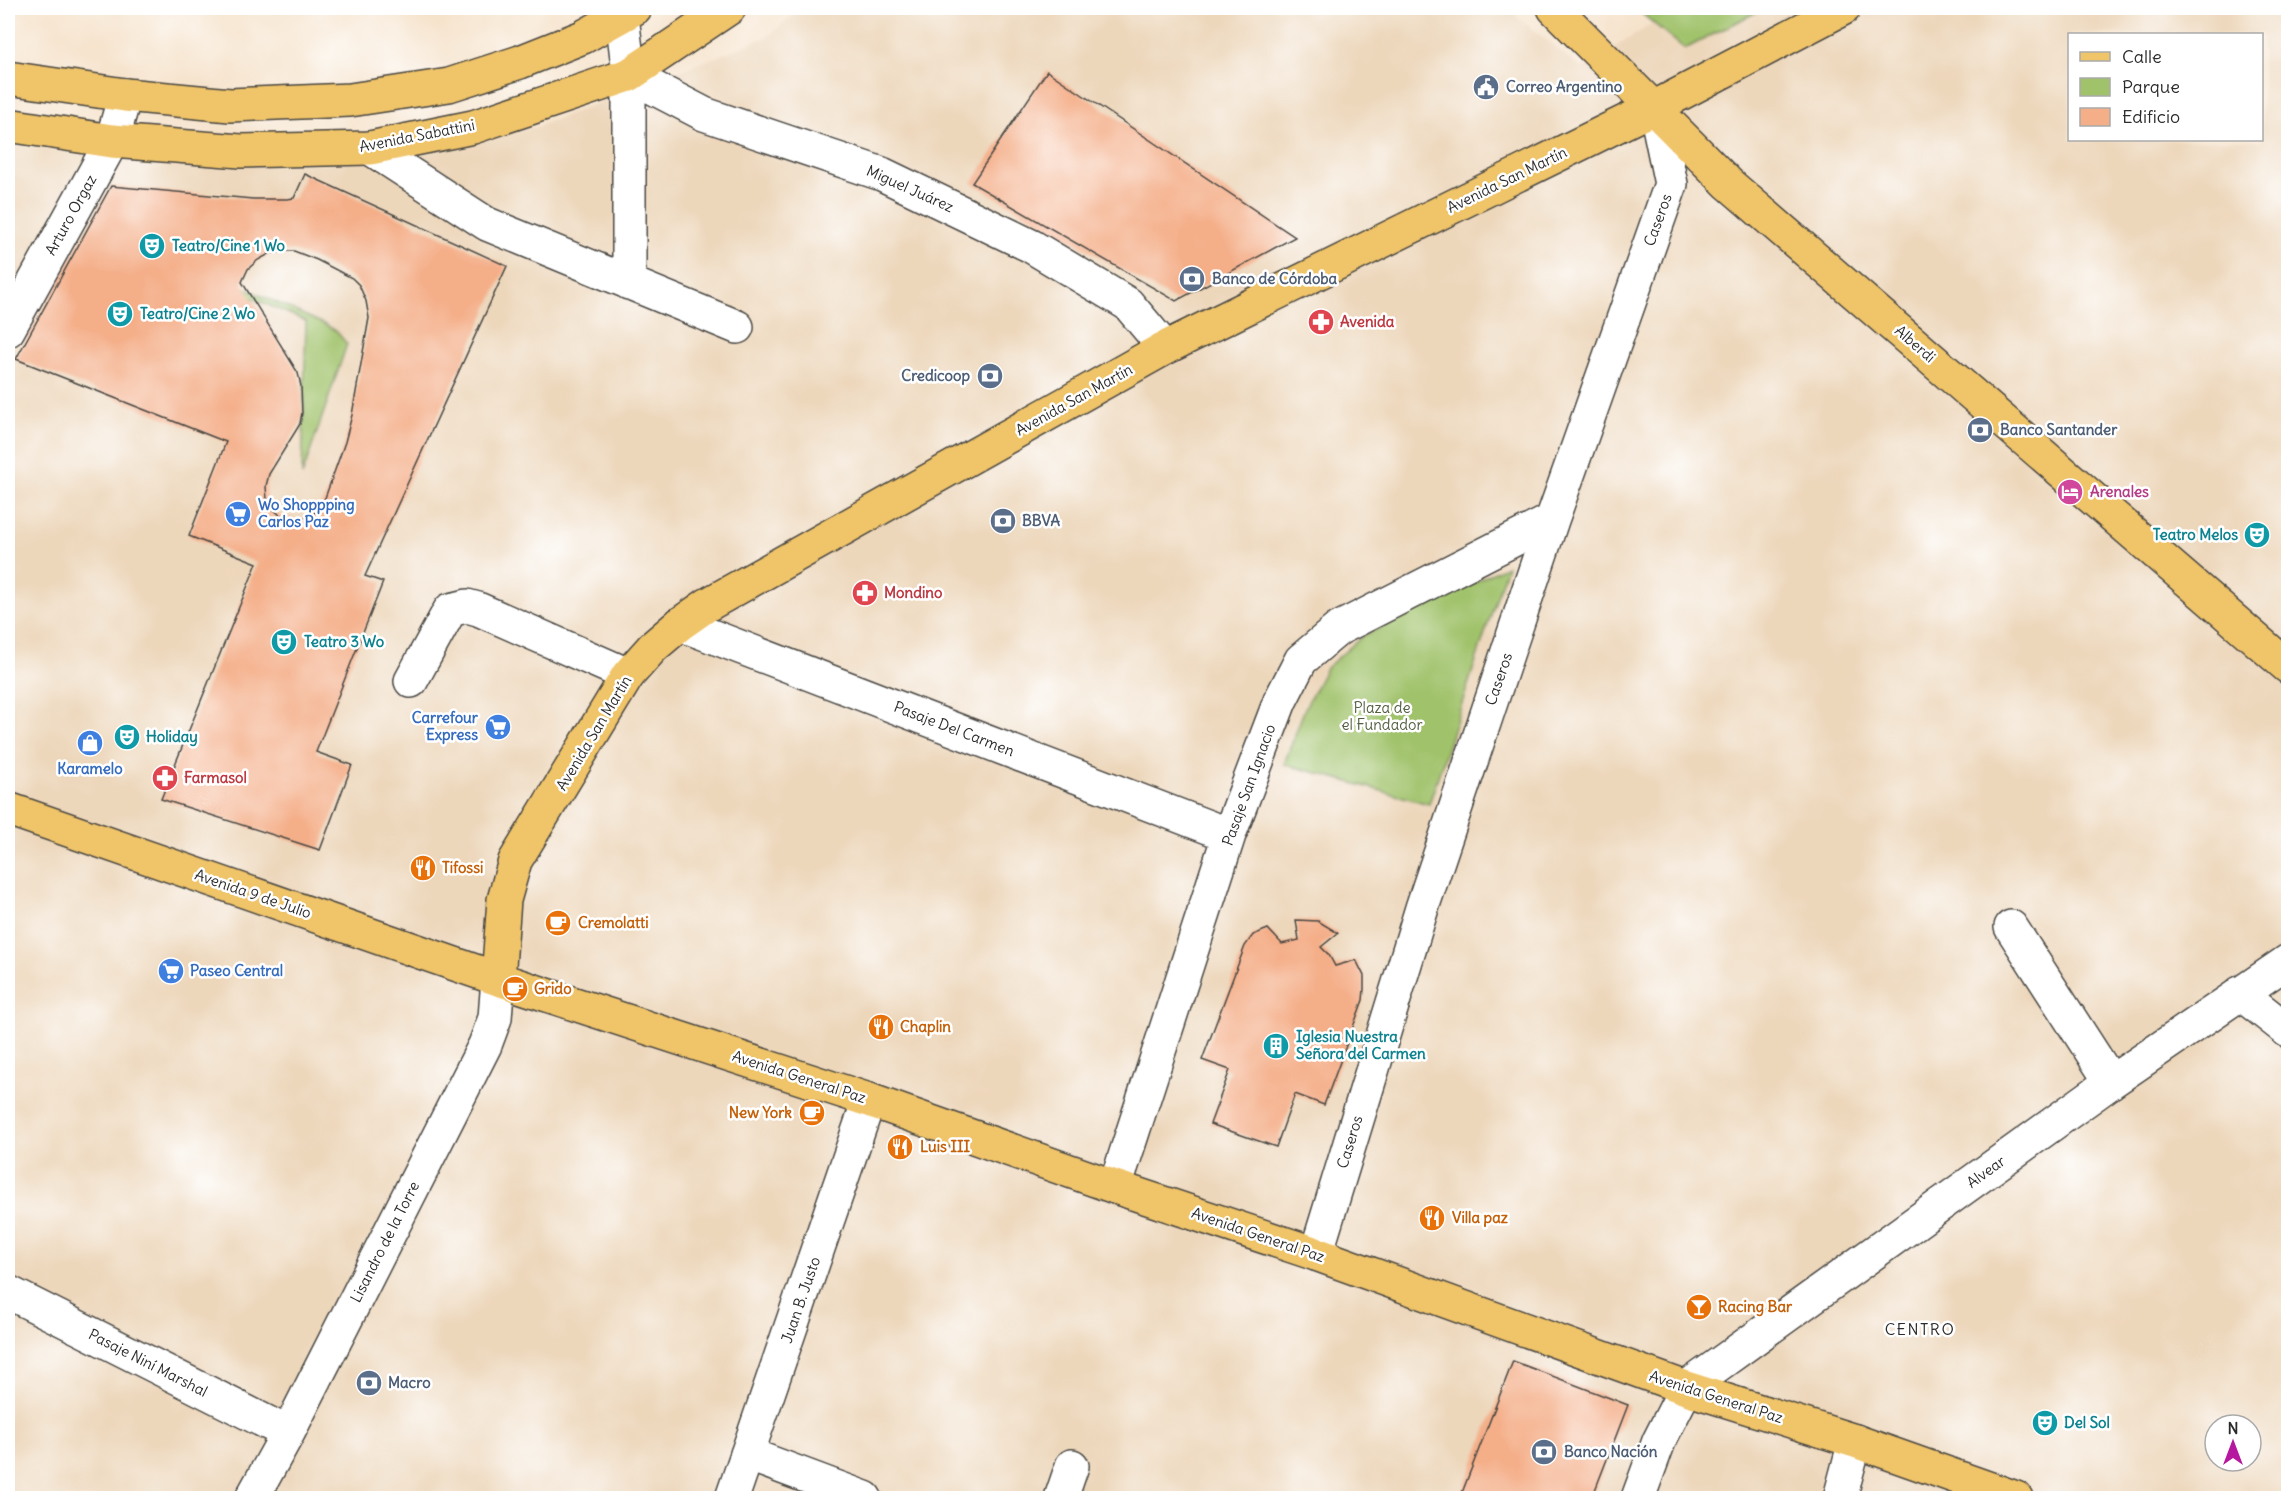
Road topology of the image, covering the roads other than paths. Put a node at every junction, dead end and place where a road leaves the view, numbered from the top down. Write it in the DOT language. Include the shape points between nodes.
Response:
graph roads {
  1 [pos="729,8"];
  2 [pos="1554,8"];
  3 [pos="1844,8"];
  4 [pos="628,12"];
  5 [pos="629,75"];
  6 [pos="8,78"];
  7 [pos="125,95"];
  8 [pos="1655,107"];
  9 [pos="8,125"];
  10 [pos="112,141"];
  11 [pos="370,148"];
  12 [pos="629,283"];
  13 [pos="737,327"];
  14 [pos="8,330"];
  15 [pos="1165,348"];
  16 [pos="1552,520"];
  17 [pos="680,624"];
  18 [pos="2289,667"];
  19 [pos="628,675"];
  20 [pos="411,681"];
  21 [pos="8,809"];
  22 [pos="1229,835"];
  23 [pos="2011,927"];
  24 [pos="2289,961"];
  25 [pos="498,979"];
  26 [pos="2240,993"];
  27 [pos="2289,1031"];
  28 [pos="2111,1082"];
  29 [pos="869,1101"];
  30 [pos="1114,1187"];
  31 [pos="1316,1254"];
  32 [pos="8,1292"];
  33 [pos="1686,1389"];
  34 [pos="288,1434"];
  35 [pos="1855,1441"];
  36 [pos="747,1454"];
  37 [pos="1071,1466"];
  38 [pos="1974,1492"];
  39 [pos="252,1498"];
  40 [pos="732,1498"];
  41 [pos="865,1498"];
  42 [pos="1061,1498"];
  43 [pos="1638,1498"];
  44 [pos="1840,1498"];
  45 [pos="2016,1498"];
  1 -- 5 [label="main road, Avenida Sabattini"];
  2 -- 8 [label="main road, Alberdi"];
  3 -- 8 [label="main road, Avenida San Martín"];
  4 -- 5 [label="street"];
  4 -- 7 [label="main road" via="583,37 449,85 350,100 230,105"];
  5 -- 11 [label="main road, Avenida Sabattini" via="473,127"];
  5 -- 12 [label="street"];
  5 -- 15 [label="street, Miguel Juárez" via="704,114 882,174 1031,246 1128,304"];
  6 -- 7 [label="main road"];
  7 -- 10 [label="street, Arturo Orgaz"];
  8 -- 15 [label="main road, Avenida San Martín"];
  8 -- 16 [label="street, Caseros" via="1671,184"];
  8 -- 18 [label="main road, Alberdi" via="1729,184"];
  9 -- 10 [label="main road, Avenida Sabattini"];
  10 -- 11 [label="main road, Avenida Sabattini" via="241,151"];
  10 -- 14 [label="street, Arturo Orgaz"];
  11 -- 12 [label="street" via="487,224"];
  12 -- 13 [label="street"];
  15 -- 17 [label="main road, Avenida San Martín" via="707,605"];
  16 -- 22 [label="street, Pasaje San Ignacio" via="1338,629 1301,660 1280,701"];
  16 -- 31 [label="street, Caseros" via="1422,908"];
  17 -- 19 [label="main road, Avenida San Martín" via="652,647"];
  17 -- 22 [label="street, Pasaje Del Carmen"];
  19 -- 20 [label="street" via="467,606 450,610"];
  19 -- 25 [label="main road, Avenida San Martín" via="515,861 504,900"];
  21 -- 25 [label="main road, Avenida 9 de Julio"];
  22 -- 30 [label="street, Pasaje San Ignacio"];
  23 -- 28 [label="street"];
  24 -- 26 [label="street, Alvear"];
  25 -- 29 [label="main road, Avenida General Paz"];
  25 -- 34 [label="street, Lisandro de la Torre" via="495,1018 485,1045"];
  26 -- 27 [label="street"];
  26 -- 28 [label="street, Alvear"];
  28 -- 33 [label="street, Alvear"];
  29 -- 30 [label="main road, Avenida General Paz"];
  29 -- 36 [label="street, Juan B. Justo"];
  30 -- 31 [label="main road, Avenida General Paz"];
  31 -- 33 [label="main road, Avenida General Paz"];
  32 -- 34 [label="street, Pasaje Niní Marshal"];
  33 -- 35 [label="main road, Avenida General Paz"];
  33 -- 43 [label="street" via="1659,1441"];
  34 -- 39 [label="street, Lisandro de la Torre"];
  35 -- 38 [label="main road, Avenida General Paz"];
  35 -- 44 [label="street"];
  36 -- 40 [label="street, Juan B. Justo"];
  36 -- 41 [label="street"];
  37 -- 42 [label="street"];
  38 -- 45 [label="main road, Avenida General Paz"];
}
